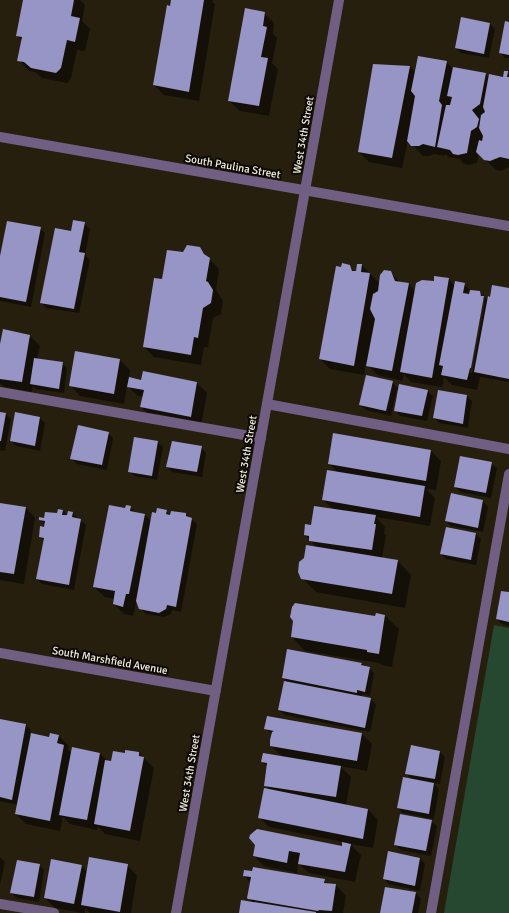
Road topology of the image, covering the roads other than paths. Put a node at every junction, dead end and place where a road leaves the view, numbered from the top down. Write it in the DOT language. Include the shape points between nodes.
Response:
graph roads {
  1 [pos="339,0"];
  2 [pos="0,137"];
  3 [pos="305,190"];
  4 [pos="509,226"];
  5 [pos="0,392"];
  6 [pos="267,404"];
  7 [pos="261,438"];
  8 [pos="509,449"];
  9 [pos="509,474"];
  10 [pos="0,653"];
  11 [pos="216,691"];
  12 [pos="0,904"];
  13 [pos="54,913"];
  14 [pos="176,913"];
  15 [pos="431,913"];
  1 -- 3 [label="street, West 34th Street"];
  2 -- 3 [label="street, South Paulina Street"];
  3 -- 4 [label="street, South Paulina Street"];
  3 -- 6 [label="street, West 34th Street"];
  5 -- 7 [label="street"];
  6 -- 7 [label="street, West 34th Street"];
  6 -- 8 [label="street"];
  7 -- 11 [label="street, West 34th Street"];
  9 -- 15 [label="street"];
  10 -- 11 [label="street, South Marshfield Avenue"];
  11 -- 14 [label="street, West 34th Street"];
  12 -- 13 [label="street"];
}
